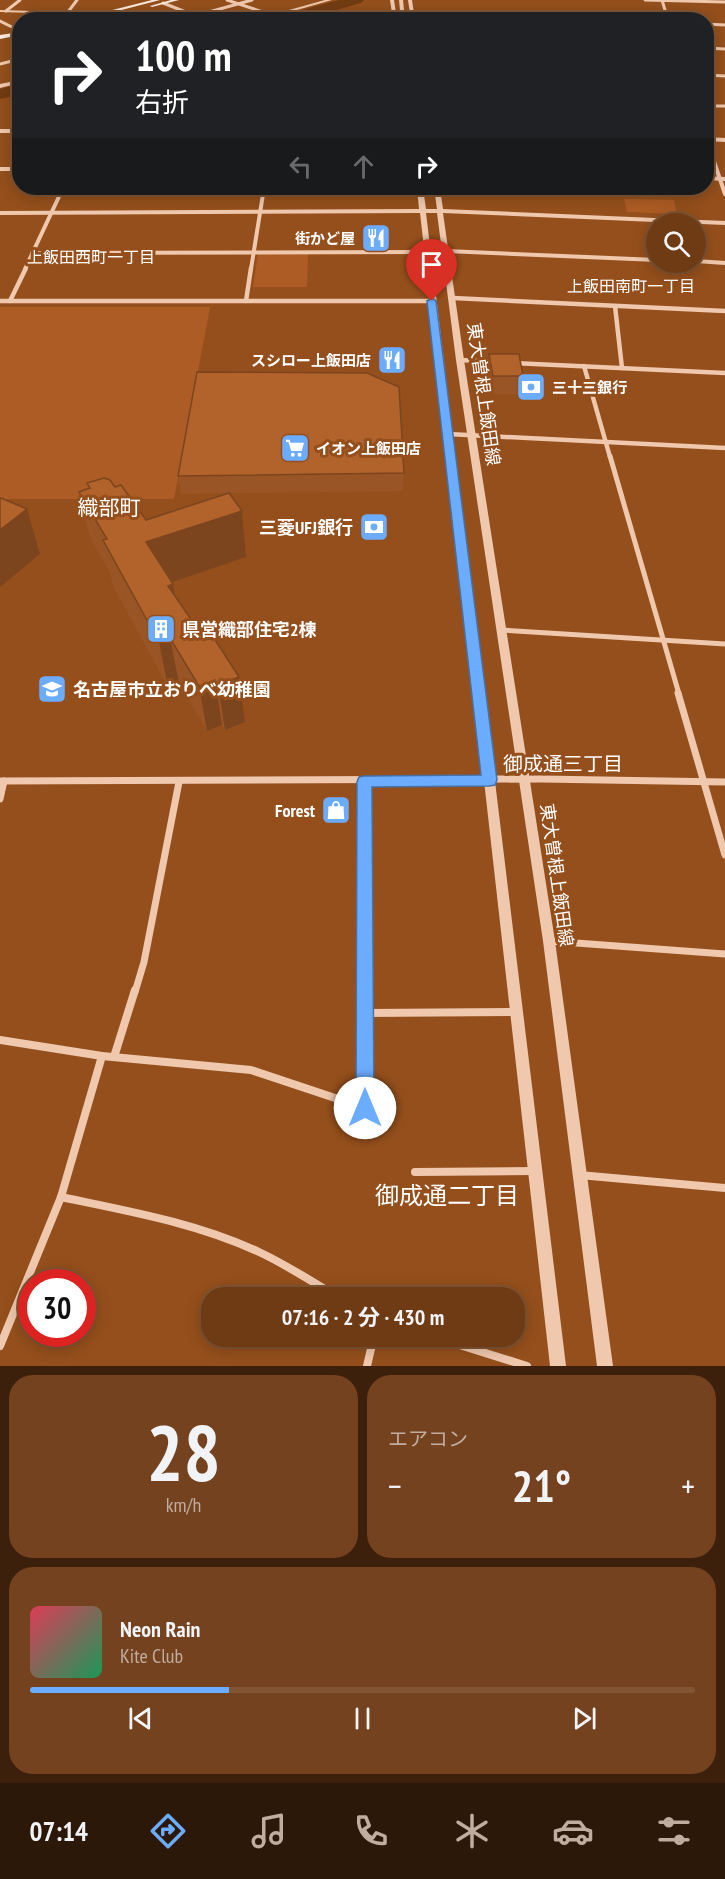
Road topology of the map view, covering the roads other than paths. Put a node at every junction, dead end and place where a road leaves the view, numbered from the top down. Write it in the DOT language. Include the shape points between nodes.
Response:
graph roads {
  1 [pos="20,0"];
  2 [pos="68,0"];
  3 [pos="77,0"];
  4 [pos="177,0"];
  5 [pos="227,0"];
  6 [pos="252,0"];
  7 [pos="330,0"];
  8 [pos="645,0"];
  9 [pos="662,0"];
  10 [pos="701,0"];
  11 [pos="158,1"];
  12 [pos="711,2"];
  13 [pos="725,3"];
  14 [pos="239,5"];
  15 [pos="3,11"];
  16 [pos="68,12"];
  17 [pos="117,12"];
  18 [pos="125,12"];
  19 [pos="186,12"];
  20 [pos="212,12"];
  21 [pos="262,12"];
  22 [pos="284,12"];
  23 [pos="714,156"];
  24 [pos="723,179"];
  25 [pos="725,194"];
  26 [pos="60,195"];
  27 [pos="263,195"];
  28 [pos="421,195"];
  29 [pos="438,195"];
  30 [pos="440,211"];
  31 [pos="422,212"];
  32 [pos="0,213"];
  33 [pos="51,213"];
  34 [pos="260,213"];
  35 [pos="725,223"];
  36 [pos="446,250"];
  37 [pos="32,252"];
  38 [pos="254,252"];
  39 [pos="426,252"];
  40 [pos="646,259"];
  41 [pos="706,262"];
  42 [pos="725,263"];
  43 [pos="453,298"];
  44 [pos="0,301"];
  45 [pos="10,301"];
  46 [pos="246,301"];
  47 [pos="432,301"];
  48 [pos="615,306"];
  49 [pos="725,311"];
  50 [pos="460,360"];
  51 [pos="584,366"];
  52 [pos="622,368"];
  53 [pos="725,373"];
  54 [pos="448,434"];
  55 [pos="471,434"];
  56 [pos="605,442"];
  57 [pos="725,448"];
  58 [pos="501,630"];
  59 [pos="662,640"];
  60 [pos="725,644"];
  61 [pos="489,780"];
  62 [pos="524,780"];
  63 [pos="702,780"];
  64 [pos="2,781"];
  65 [pos="179,782"];
  66 [pos="364,782"];
  67 [pos="725,782"];
  68 [pos="0,799"];
  69 [pos="725,855"];
  70 [pos="549,941"];
  71 [pos="725,954"];
  72 [pos="516,1012"];
  73 [pos="365,1013"];
  74 [pos="0,1040"];
  75 [pos="102,1056"];
  76 [pos="114,1057"];
  77 [pos="534,1171"];
  78 [pos="415,1172"];
  79 [pos="578,1174"];
  80 [pos="725,1188"];
  81 [pos="61,1197"];
  82 [pos="321,1287"];
  83 [pos="0,1346"];
  84 [pos="371,1347"];
  85 [pos="466,1347"];
  86 [pos="367,1366"];
  87 [pos="527,1366"];
  88 [pos="558,1366"];
  89 [pos="605,1366"];
  1 -- 15 [label="street"];
  2 -- 3 [label="street"];
  3 -- 16 [label="street"];
  4 -- 11 [label="main road"];
  5 -- 14 [label="street"];
  6 -- 14 [label="street"];
  7 -- 22 [label="street"];
  8 -- 9 [label="street"];
  9 -- 12 [label="street"];
  10 -- 12 [label="street"];
  11 -- 17 [label="main road"];
  11 -- 18 [label="main road"];
  11 -- 19 [label="street"];
  12 -- 13 [label="street"];
  14 -- 20 [label="street"];
  14 -- 21 [label="street"];
  15 -- 16 [label="street"];
  23 -- 24 [label="street"];
  24 -- 25 [label="street"];
  26 -- 33 [label="street"];
  27 -- 34 [label="street"];
  28 -- 31 [label="street"];
  29 -- 30 [label="street, 東大曽根上飯田線"];
  30 -- 31 [label="street"];
  30 -- 35 [label="street"];
  30 -- 36 [label="street, 東大曽根上飯田線"];
  31 -- 34 [label="street"];
  31 -- 39 [label="street"];
  32 -- 33 [label="street"];
  33 -- 34 [label="street"];
  33 -- 37 [label="street"];
  34 -- 38 [label="street"];
  36 -- 40 [label="street"];
  36 -- 43 [label="street, 東大曽根上飯田線"];
  37 -- 38 [label="street"];
  37 -- 45 [label="street"];
  38 -- 39 [label="street"];
  38 -- 46 [label="street"];
  39 -- 47 [label="street"];
  41 -- 42 [label="street"];
  43 -- 48 [label="street"];
  43 -- 50 [label="street, 東大曽根上飯田線"];
  44 -- 45 [label="street"];
  45 -- 46 [label="street"];
  46 -- 47 [label="street"];
  47 -- 54 [label="street"];
  48 -- 49 [label="street"];
  48 -- 52 [label="street"];
  50 -- 51 [label="street"];
  50 -- 55 [label="street, 東大曽根上飯田線"];
  51 -- 52 [label="street"];
  51 -- 56 [label="street"];
  52 -- 53 [label="street"];
  54 -- 55 [label="street"];
  54 -- 61 [label="street"];
  55 -- 56 [label="street"];
  55 -- 58 [label="street, 東大曽根上飯田線"];
  56 -- 57 [label="street"];
  56 -- 59 [label="street"];
  58 -- 59 [label="street"];
  58 -- 62 [label="street, 東大曽根上飯田線"];
  59 -- 60 [label="street"];
  59 -- 63 [label="street"];
  61 -- 62 [label="street"];
  61 -- 66 [label="street"];
  61 -- 72 [label="street"];
  62 -- 63 [label="street"];
  62 -- 70 [label="street, 東大曽根上飯田線"];
  63 -- 67 [label="street"];
  63 -- 69 [label="street"];
  64 -- 65 [label="street"];
  64 -- 68 [label="street"];
  65 -- 66 [label="street"];
  65 -- 76 [label="street" via="144,962"];
  66 -- 73 [label="street"];
  70 -- 71 [label="street"];
  70 -- 79 [label="street, 東大曽根上飯田線"];
  72 -- 73 [label="street"];
  72 -- 77 [label="street"];
  73 -- 76 [label="street" via="365,1108 251,1070"];
  74 -- 75 [label="street"];
  75 -- 76 [label="street"];
  75 -- 81 [label="street"];
  77 -- 78 [label="street"];
  77 -- 88 [label="street"];
  79 -- 80 [label="street"];
  79 -- 89 [label="street, 東大曽根上飯田線"];
  81 -- 82 [label="street" via="148,1215 248,1247"];
  81 -- 83 [label="street"];
  84 -- 86 [label="street"];
  85 -- 87 [label="street"];
}
